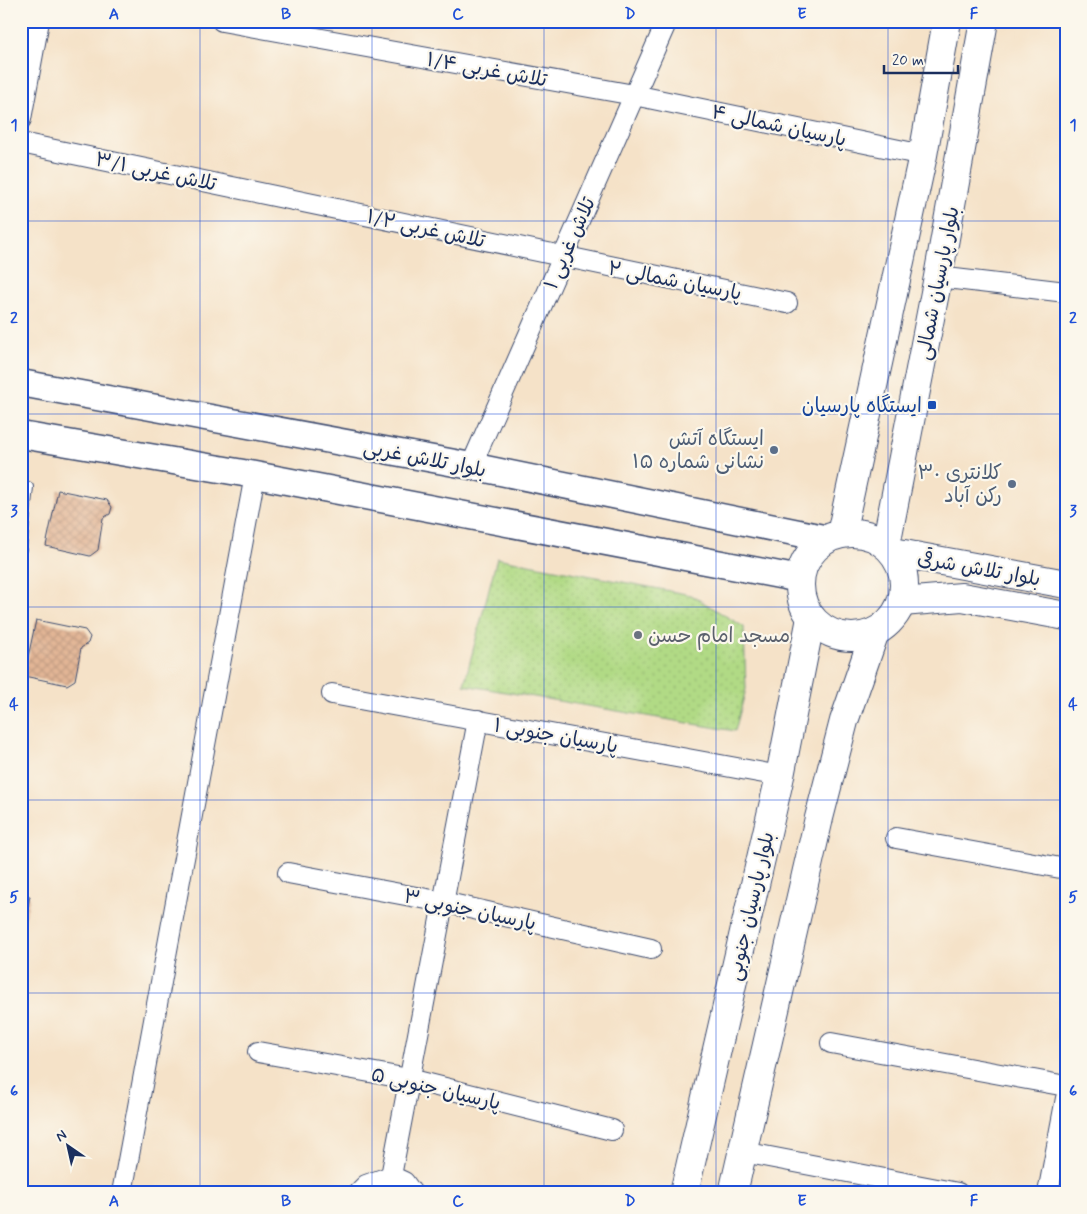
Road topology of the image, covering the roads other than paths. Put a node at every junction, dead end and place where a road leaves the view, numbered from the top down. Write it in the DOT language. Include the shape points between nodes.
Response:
graph roads {
  1 [pos="39,21"];
  2 [pos="222,21"];
  3 [pos="667,21"];
  4 [pos="947,21"];
  5 [pos="984,21"];
  6 [pos="634,95"];
  7 [pos="21,119"];
  8 [pos="21,143"];
  9 [pos="923,155"];
  10 [pos="290,200"];
  11 [pos="563,257"];
  12 [pos="938,278"];
  13 [pos="1066,292"];
  14 [pos="787,302"];
  15 [pos="21,383"];
  16 [pos="21,435"];
  17 [pos="471,466"];
  18 [pos="254,475"];
  19 [pos="28,487"];
  20 [pos="835,537"];
  21 [pos="21,549"];
  22 [pos="890,549"];
  23 [pos="965,566"];
  24 [pos="800,580"];
  25 [pos="1066,584"];
  26 [pos="962,596"];
  27 [pos="902,602"];
  28 [pos="1066,616"];
  29 [pos="812,618"];
  30 [pos="875,632"];
  31 [pos="332,694"];
  32 [pos="478,720"];
  33 [pos="780,776"];
  34 [pos="896,838"];
  35 [pos="1066,869"];
  36 [pos="288,873"];
  37 [pos="443,902"];
  38 [pos="651,949"];
  39 [pos="831,1043"];
  40 [pos="258,1052"];
  41 [pos="409,1079"];
  42 [pos="1066,1086"];
  43 [pos="1066,1098"];
  44 [pos="612,1130"];
  45 [pos="743,1152"];
  46 [pos="391,1176"];
  47 [pos="122,1193"];
  48 [pos="358,1193"];
  49 [pos="412,1193"];
  50 [pos="684,1193"];
  51 [pos="733,1193"];
  52 [pos="958,1193"];
  53 [pos="1048,1193"];
  1 -- 7 [label="street"];
  2 -- 6 [label="street, ۱/۴ تلاش غربی"];
  3 -- 6 [label="street, ۱ تلاش غربی"];
  4 -- 9 [label="main road, بلوار پارسیان شمالی"];
  5 -- 12 [label="main road, بلوار پارسیان شمالی"];
  6 -- 9 [label="street, ۴ پارسیان شمالی"];
  6 -- 11 [label="street, ۱ تلاش غربی"];
  8 -- 10 [label="street, ۳/۱ تلاش غربی"];
  9 -- 20 [label="main road, بلوار پارسیان شمالی"];
  10 -- 11 [label="street, ۱/۲ تلاش غربی"];
  11 -- 14 [label="street, ۲ پارسیان شمالی"];
  11 -- 17 [label="street, ۱ تلاش غربی"];
  12 -- 13 [label="street"];
  12 -- 22 [label="main road, بلوار پارسیان شمالی"];
  15 -- 17 [label="street, بلوار تلاش غربی"];
  16 -- 18 [label="street"];
  17 -- 20 [label="street, بلوار تلاش غربی"];
  18 -- 24 [label="street"];
  18 -- 47 [label="street"];
  19 -- 21 [label="lane"];
  20 -- 22 [label="main road" via="860,534"];
  20 -- 24 [label="main road" via="812,552"];
  22 -- 23 [label="main road, بلوار تلاش شرقی"];
  22 -- 27 [label="main road" via="899,561 904,582"];
  23 -- 25 [label="main road, بلوار تلاش شرقی"];
  23 -- 26 [label="main road" via="958,573 957,583"];
  24 -- 29 [label="main road" via="804,606"];
  26 -- 27 [label="main road, بلوار تلاش شرقی"];
  26 -- 28 [label="main road, بلوار تلاش شرقی"];
  27 -- 30 [label="main road" via="886,625"];
  29 -- 30 [label="main road" via="825,630 841,636 858,637"];
  29 -- 33 [label="main road, بلوار پارسیان جنوبی"];
  30 -- 45 [label="main road" via="844,721 821,809"];
  31 -- 32 [label="street, ۱ پارسیان جنوبی"];
  32 -- 33 [label="street, ۱ پارسیان جنوبی"];
  32 -- 37 [label="street"];
  33 -- 50 [label="main road, بلوار پارسیان جنوبی"];
  34 -- 35 [label="street"];
  36 -- 37 [label="street, ۳ پارسیان جنوبی"];
  37 -- 38 [label="street, ۳ پارسیان جنوبی"];
  37 -- 41 [label="street"];
  39 -- 42 [label="street"];
  40 -- 41 [label="street, ۵ پارسیان جنوبی"];
  41 -- 44 [label="street, ۵ پارسیان جنوبی"];
  41 -- 46 [label="street"];
  43 -- 53 [label="street"];
  45 -- 51 [label="main road"];
  45 -- 52 [label="street"];
  46 -- 48 [label="street" via="366,1185"];
  46 -- 49 [label="street" via="404,1182"];
}
